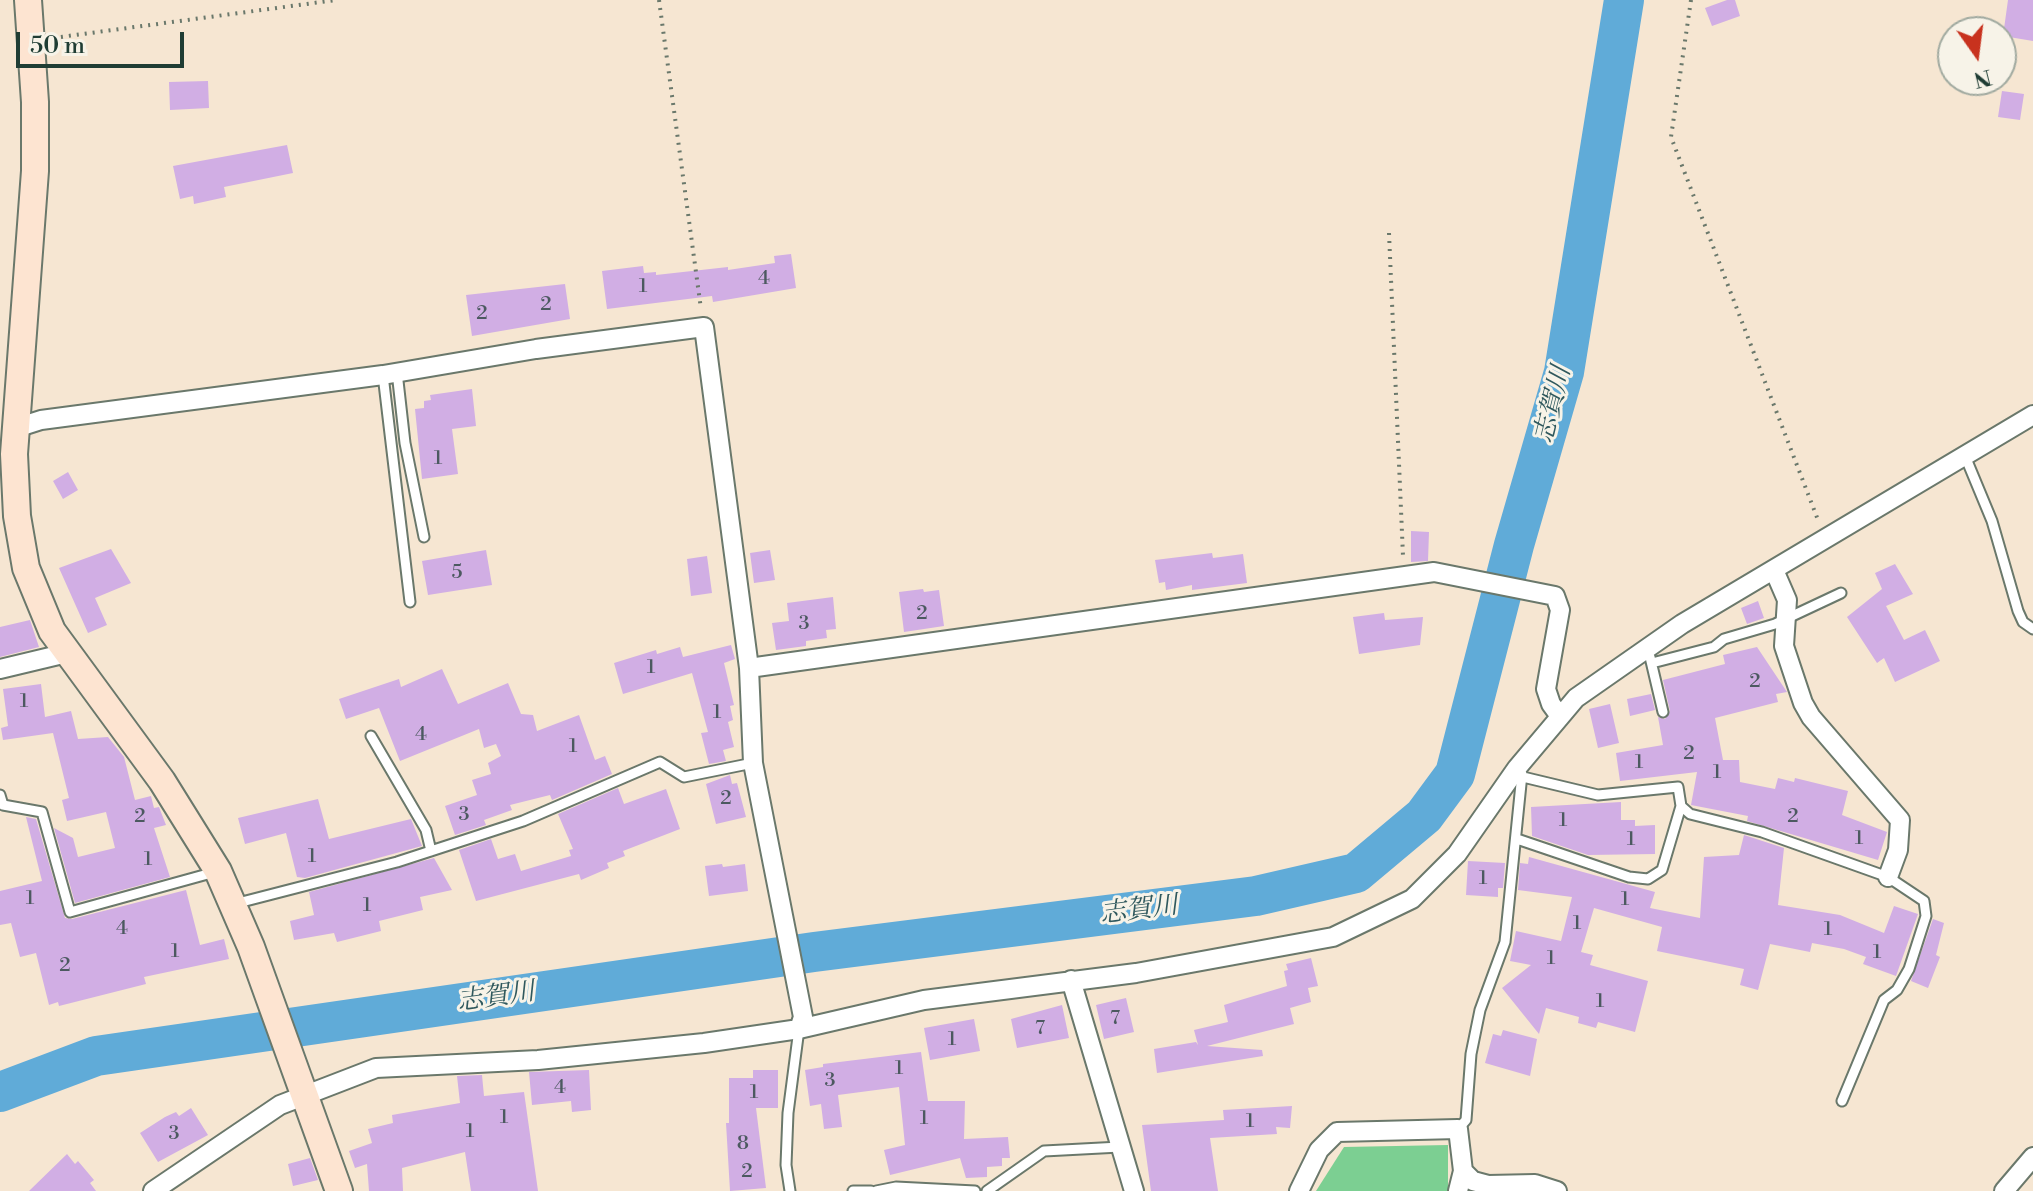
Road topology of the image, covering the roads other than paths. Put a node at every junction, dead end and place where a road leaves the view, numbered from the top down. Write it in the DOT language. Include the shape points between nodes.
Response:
graph roads {
  1 [pos="28,0"];
  2 [pos="390,374"];
  3 [pos="2033,415"];
  4 [pos="8,431"];
  5 [pos="1965,456"];
  6 [pos="424,537"];
  7 [pos="1774,570"];
  8 [pos="1841,593"];
  9 [pos="410,602"];
  10 [pos="1787,618"];
  11 [pos="2033,629"];
  12 [pos="67,653"];
  13 [pos="1648,657"];
  14 [pos="749,668"];
  15 [pos="0,669"];
  16 [pos="1663,712"];
  17 [pos="1559,715"];
  18 [pos="371,736"];
  19 [pos="753,763"];
  20 [pos="1520,772"];
  21 [pos="0,795"];
  22 [pos="1681,806"];
  23 [pos="1517,839"];
  24 [pos="431,851"];
  25 [pos="218,871"];
  26 [pos="1888,877"];
  27 [pos="234,904"];
  28 [pos="1071,980"];
  29 [pos="801,1023"];
  30 [pos="302,1082"];
  31 [pos="1842,1101"];
  32 [pos="1458,1129"];
  33 [pos="1120,1147"];
  34 [pos="2033,1157"];
  35 [pos="1463,1171"];
  36 [pos="153,1191"];
  37 [pos="339,1191"];
  38 [pos="790,1191"];
  39 [pos="853,1191"];
  40 [pos="874,1191"];
  41 [pos="975,1191"];
  42 [pos="987,1191"];
  43 [pos="1134,1191"];
  44 [pos="1299,1191"];
  45 [pos="1458,1191"];
  46 [pos="1557,1191"];
  47 [pos="2004,1191"];
  1 -- 4 [label="street" via="35,171"];
  2 -- 4 [label="street" via="120,408 41,420"];
  2 -- 6 [label="lane"];
  2 -- 9 [label="lane"];
  2 -- 14 [label="street" via="704,327"];
  3 -- 5 [label="street"];
  4 -- 12 [label="street" via="20,544 41,613"];
  5 -- 7 [label="street"];
  5 -- 11 [label="lane" via="1992,521 2018,611"];
  7 -- 10 [label="street" via="1784,589"];
  7 -- 13 [label="street"];
  8 -- 10 [label="lane"];
  10 -- 13 [label="lane" via="1714,647"];
  10 -- 26 [label="street" via="1784,646 1811,717 1900,820 1898,850"];
  12 -- 15 [label="street"];
  12 -- 25 [label="street" via="162,781"];
  13 -- 16 [label="lane"];
  13 -- 17 [label="street"];
  14 -- 17 [label="street" via="1434,572 1555,596 1560,610 1546,689"];
  14 -- 19 [label="street"];
  17 -- 20 [label="street"];
  18 -- 24 [label="lane" via="426,830"];
  19 -- 24 [label="lane" via="684,777 660,762 523,821"];
  19 -- 29 [label="street"];
  20 -- 22 [label="lane" via="1598,795 1678,787"];
  20 -- 23 [label="lane"];
  20 -- 28 [label="street" via="1457,854 1412,899 1333,937"];
  21 -- 25 [label="lane" via="3,805 42,812 70,912"];
  22 -- 23 [label="lane" via="1662,870 1648,879"];
  22 -- 26 [label="lane" via="1690,814 1762,832"];
  23 -- 32 [label="lane" via="1505,942 1480,1010 1466,1120"];
  24 -- 27 [label="lane"];
  25 -- 27 [label="street"];
  26 -- 31 [label="lane" via="1924,901 1926,916 1909,969 1884,1000"];
  27 -- 30 [label="street"];
  28 -- 29 [label="street"];
  28 -- 33 [label="street"];
  29 -- 30 [label="street" via="576,1057 400,1064"];
  29 -- 38 [label="lane" via="788,1113"];
  30 -- 36 [label="street" via="280,1105"];
  30 -- 37 [label="street"];
  32 -- 35 [label="street"];
  32 -- 44 [label="street" via="1337,1132 1319,1150"];
  33 -- 42 [label="lane" via="1044,1151"];
  33 -- 43 [label="street"];
  34 -- 47 [label="street"];
  35 -- 45 [label="street"];
  35 -- 46 [label="street" via="1488,1185 1535,1184"];
  39 -- 40 [label="lane"];
  40 -- 41 [label="lane"];
}
